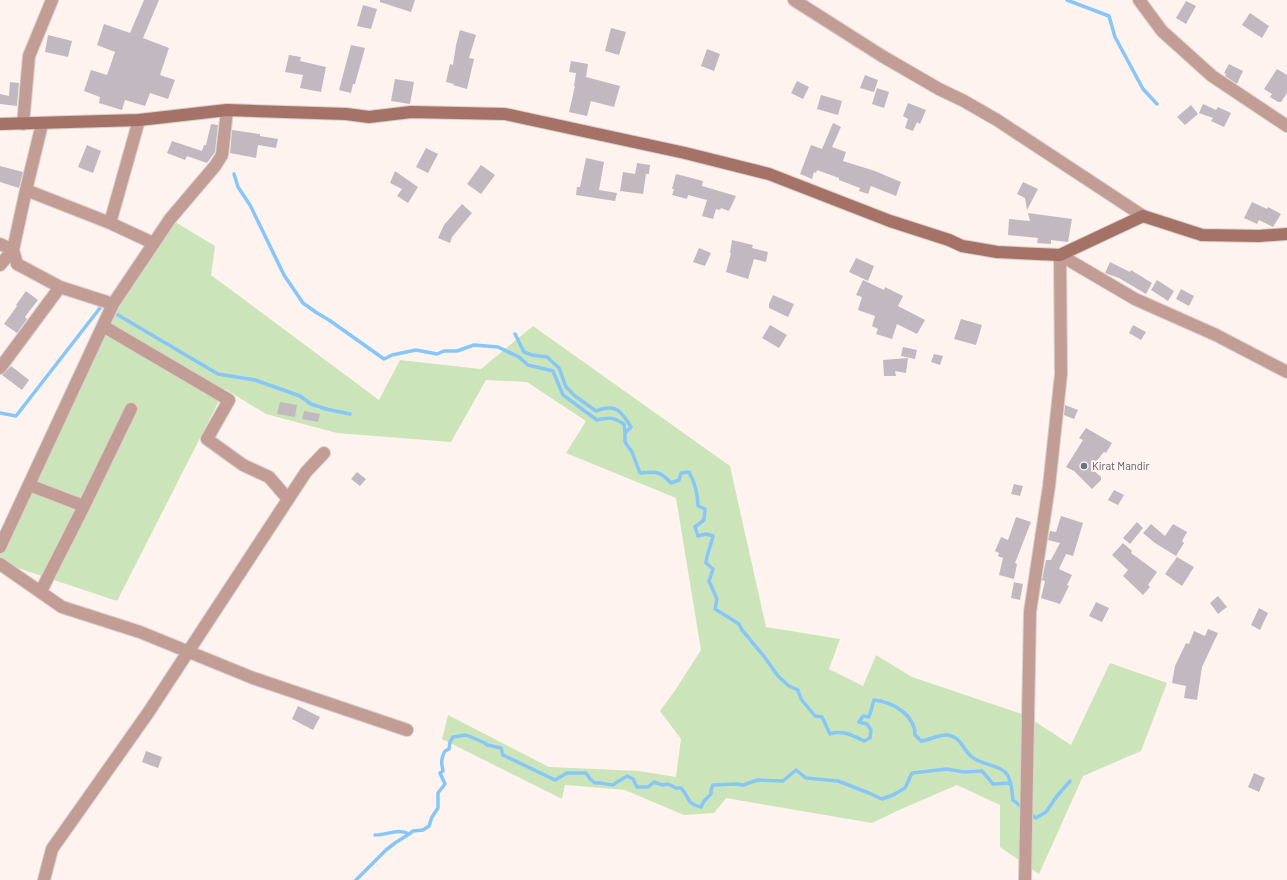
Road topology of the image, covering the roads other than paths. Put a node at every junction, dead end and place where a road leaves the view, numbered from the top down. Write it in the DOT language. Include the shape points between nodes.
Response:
graph roads {
  1 [pos="52,0"];
  2 [pos="794,0"];
  3 [pos="1139,0"];
  4 [pos="227,110"];
  5 [pos="139,120"];
  6 [pos="0,124"];
  7 [pos="23,124"];
  8 [pos="42,124"];
  9 [pos="1287,126"];
  10 [pos="26,190"];
  11 [pos="1143,216"];
  12 [pos="110,223"];
  13 [pos="1287,234"];
  14 [pos="153,243"];
  15 [pos="0,244"];
  16 [pos="13,250"];
  17 [pos="1060,255"];
  18 [pos="0,266"];
  19 [pos="60,287"];
  20 [pos="113,304"];
  21 [pos="103,326"];
  22 [pos="0,368"];
  23 [pos="1287,372"];
  24 [pos="131,409"];
  25 [pos="324,453"];
  26 [pos="29,485"];
  27 [pos="288,499"];
  28 [pos="84,506"];
  29 [pos="0,546"];
  30 [pos="0,564"];
  31 [pos="41,591"];
  32 [pos="189,652"];
  33 [pos="407,730"];
  34 [pos="44,880"];
  35 [pos="1025,880"];
  1 -- 7 [label="street" via="29,56"];
  2 -- 11 [label="street" via="882,56 998,120"];
  3 -- 9 [label="street" via="1162,31 1212,76"];
  4 -- 5 [label="street"];
  4 -- 14 [label="street" via="222,155"];
  4 -- 17 [label="street" via="369,117 411,112 505,114 769,174 962,246 997,252"];
  5 -- 8 [label="street"];
  5 -- 12 [label="street"];
  6 -- 7 [label="street"];
  7 -- 8 [label="street"];
  8 -- 10 [label="street"];
  10 -- 12 [label="street"];
  10 -- 16 [label="street"];
  11 -- 13 [label="street" via="1202,234"];
  11 -- 17 [label="street"];
  12 -- 14 [label="street"];
  14 -- 20 [label="street"];
  15 -- 16 [label="street"];
  16 -- 18 [label="street"];
  16 -- 19 [label="street" via="17,264"];
  17 -- 23 [label="street" via="1135,299 1216,335"];
  17 -- 35 [label="street" via="1061,374 1049,486 1030,612"];
  19 -- 20 [label="street"];
  19 -- 22 [label="street"];
  20 -- 21 [label="street"];
  21 -- 26 [label="street"];
  21 -- 27 [label="street" via="229,400 207,439 243,465 269,477"];
  24 -- 28 [label="street"];
  25 -- 27 [label="street" via="306,472"];
  26 -- 28 [label="street"];
  26 -- 29 [label="street"];
  27 -- 32 [label="street"];
  28 -- 31 [label="street"];
  30 -- 31 [label="street"];
  31 -- 32 [label="street" via="62,607 140,632"];
  32 -- 33 [label="street" via="253,678"];
  32 -- 34 [label="street" via="52,849"];
}
